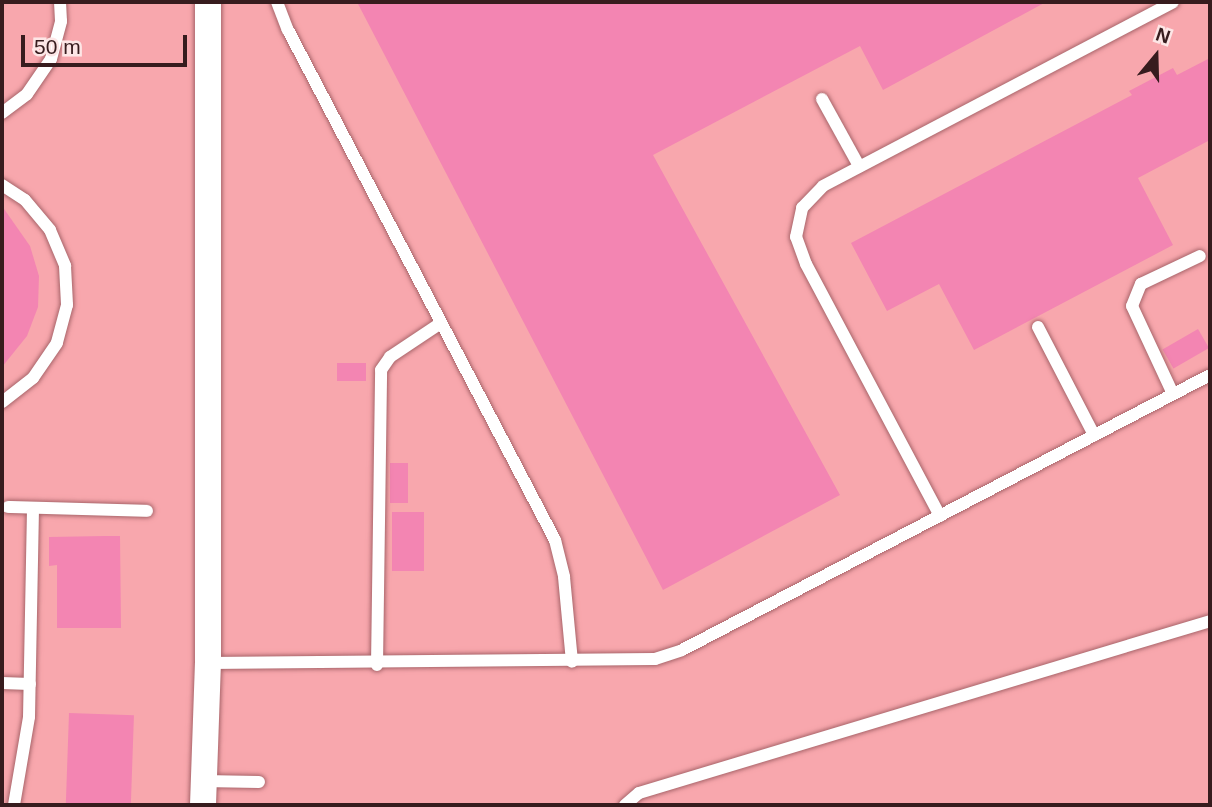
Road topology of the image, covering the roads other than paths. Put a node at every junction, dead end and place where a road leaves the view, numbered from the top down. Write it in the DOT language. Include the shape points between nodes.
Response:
graph roads {
  1 [pos="60,2"];
  2 [pos="208,2"];
  3 [pos="277,2"];
  4 [pos="1173,2"];
  5 [pos="822,99"];
  6 [pos="2,113"];
  7 [pos="859,166"];
  8 [pos="2,185"];
  9 [pos="1200,256"];
  10 [pos="441,323"];
  11 [pos="1038,327"];
  12 [pos="1210,374"];
  13 [pos="1172,394"];
  14 [pos="2,402"];
  15 [pos="1094,435"];
  16 [pos="8,507"];
  17 [pos="33,509"];
  18 [pos="147,511"];
  19 [pos="940,516"];
  20 [pos="1210,621"];
  21 [pos="572,662"];
  22 [pos="208,663"];
  23 [pos="377,665"];
  24 [pos="2,683"];
  25 [pos="30,684"];
  26 [pos="259,782"];
  27 [pos="203,793"];
  28 [pos="14,805"];
  29 [pos="625,805"];
  1 -- 6 [label="lane" via="61,21 51,59 27,94"];
  2 -- 22 [label="street"];
  3 -- 10 [label="lane"];
  4 -- 7 [label="lane"];
  5 -- 7 [label="lane"];
  7 -- 19 [label="lane" via="823,186 802,208 796,237 874,397"];
  8 -- 14 [label="lane" via="25,200 50,230 65,266 67,305 57,343 33,379"];
  9 -- 13 [label="lane" via="1141,284 1132,306"];
  10 -- 21 [label="lane" via="555,540 564,577"];
  10 -- 23 [label="lane" via="390,357 381,370"];
  11 -- 15 [label="lane"];
  12 -- 13 [label="lane"];
  13 -- 15 [label="lane"];
  15 -- 19 [label="lane"];
  16 -- 17 [label="lane"];
  17 -- 18 [label="lane"];
  17 -- 25 [label="lane"];
  19 -- 21 [label="lane" via="682,650 634,661"];
  20 -- 29 [label="lane" via="639,793"];
  21 -- 23 [label="lane"];
  22 -- 23 [label="lane"];
  22 -- 27 [label="street"];
  24 -- 25 [label="lane"];
  25 -- 28 [label="lane" via="25,749"];
  26 -- 27 [label="lane"];
}
